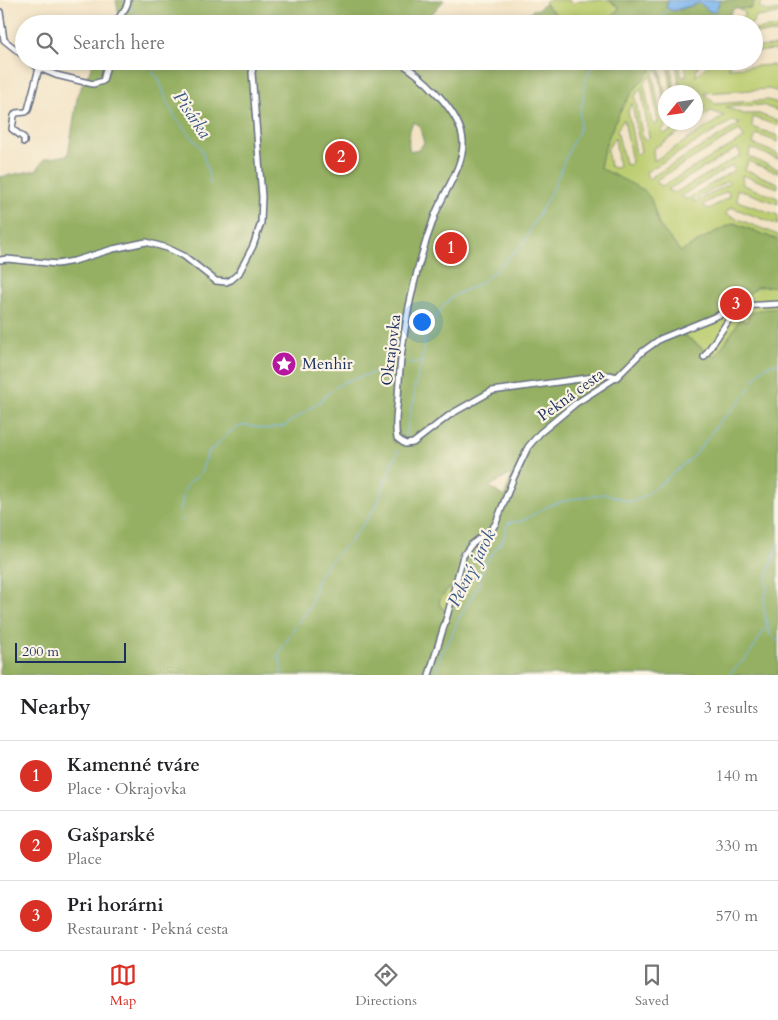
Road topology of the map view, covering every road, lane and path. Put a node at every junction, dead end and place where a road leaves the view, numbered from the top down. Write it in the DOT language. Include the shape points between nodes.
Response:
graph roads {
  1 [pos="128,0"];
  2 [pos="0,12"];
  3 [pos="120,15"];
  4 [pos="15,49"];
  5 [pos="39,70"];
  6 [pos="45,70"];
  7 [pos="106,70"];
  8 [pos="252,70"];
  9 [pos="412,70"];
  10 [pos="24,142"];
  11 [pos="0,260"];
  12 [pos="778,304"];
  13 [pos="736,308"];
  14 [pos="704,357"];
  15 [pos="620,375"];
  16 [pos="429,675"];
  1 -- 3 [label="street"];
  2 -- 4 [label="street" via="4,40"];
  5 -- 10 [label="street" via="28,110 16,113 12,124 12,129 24,138"];
  6 -- 7 [label="street" via="93,84 104,78"];
  8 -- 11 [label="street" via="261,223 253,246 231,280 216,280 184,256 146,242 63,264"];
  9 -- 15 [label="street, Okrajovka" via="435,91 456,121 463,142 459,165 424,247 410,301 399,368 397,438 403,443 413,443 451,414 492,391"];
  12 -- 13 [label="street, Pekná cesta"];
  13 -- 14 [label="street"];
  13 -- 15 [label="street, Pekná cesta" via="656,342"];
  15 -- 16 [label="street, Pekná cesta" via="574,404 528,447 496,523 463,556"];
}
